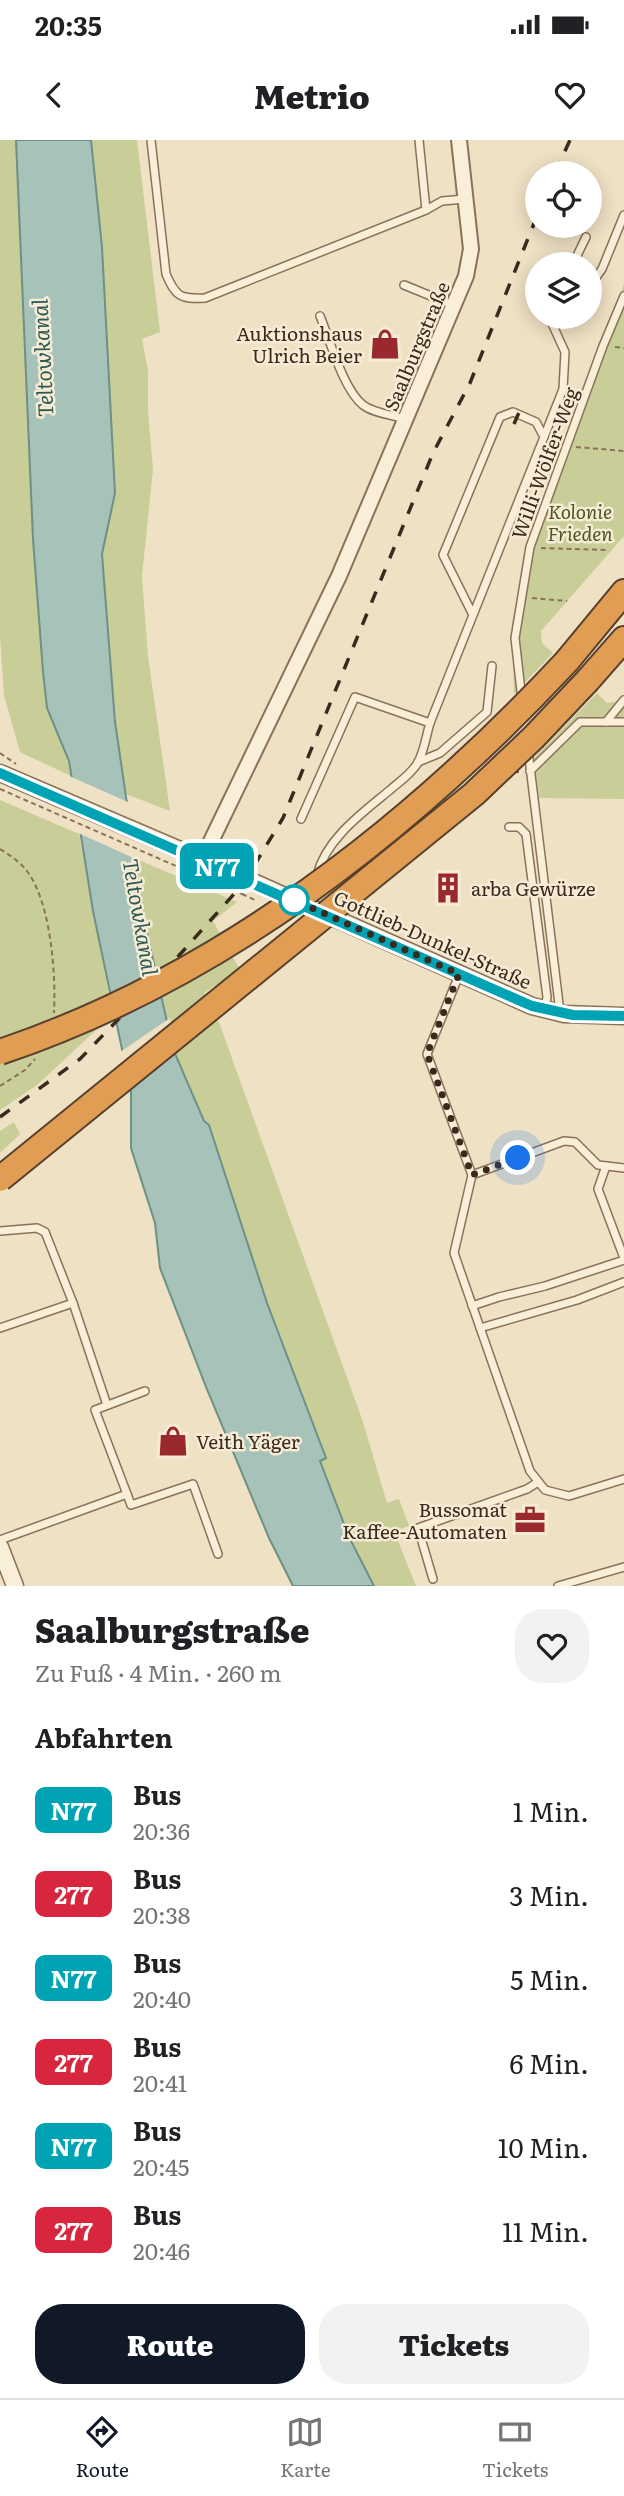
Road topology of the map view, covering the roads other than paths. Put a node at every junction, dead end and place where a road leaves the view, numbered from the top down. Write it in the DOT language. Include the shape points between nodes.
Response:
graph roads {
  1 [pos="151,140"];
  2 [pos="419,140"];
  3 [pos="458,140"];
  4 [pos="465,199"];
  5 [pos="426,209"];
  6 [pos="624,215"];
  7 [pos="602,267"];
  8 [pos="404,285"];
  9 [pos="624,296"];
  10 [pos="454,305"];
  11 [pos="320,316"];
  12 [pos="554,329"];
  13 [pos="405,419"];
  14 [pos="544,437"];
  15 [pos="623,593"];
  16 [pos="473,615"];
  17 [pos="624,639"];
  18 [pos="492,666"];
  19 [pos="624,700"];
  20 [pos="523,716"];
  21 [pos="606,722"];
  22 [pos="624,722"];
  23 [pos="430,723"];
  24 [pos="525,729"];
  25 [pos="418,762"];
  26 [pos="530,771"];
  27 [pos="0,773"];
  28 [pos="302,819"];
  29 [pos="509,827"];
  30 [pos="202,860"];
  31 [pos="292,899"];
  32 [pos="459,974"];
  33 [pos="552,1011"];
  34 [pos="624,1016"];
  35 [pos="432,1018"];
  36 [pos="440,1020"];
  37 [pos="0,1052"];
  38 [pos="606,1166"];
  39 [pos="624,1168"];
  40 [pos="472,1175"];
  41 [pos="0,1179"];
  42 [pos="0,1231"];
  43 [pos="624,1259"];
  44 [pos="624,1282"];
  45 [pos="73,1303"];
  46 [pos="472,1306"];
  47 [pos="0,1328"];
  48 [pos="480,1328"];
  49 [pos="145,1391"];
  50 [pos="107,1405"];
  51 [pos="624,1479"];
  52 [pos="538,1482"];
  53 [pos="127,1494"];
  54 [pos="0,1540"];
  55 [pos="0,1547"];
  56 [pos="218,1554"];
  57 [pos="624,1567"];
  58 [pos="432,1579"];
  59 [pos="15,1586"];
  60 [pos="558,1586"];
  1 -- 5 [label="lane" via="166,274 173,291 185,299 205,298"];
  2 -- 5 [label="lane"];
  3 -- 4 [label="street, Saalburgstraße"];
  4 -- 5 [label="lane" via="442,201"];
  4 -- 10 [label="street, Saalburgstraße" via="470,263"];
  6 -- 7 [label="lane"];
  8 -- 10 [label="lane"];
  9 -- 20 [label="lane, Willi-Wölfer-Weg" via="530,547 515,638"];
  10 -- 13 [label="street, Saalburgstraße"];
  11 -- 13 [label="lane" via="355,396 364,406"];
  12 -- 14 [label="lane" via="565,352 563,389"];
  13 -- 30 [label="street, Saalburgstraße" via="339,576"];
  14 -- 16 [label="lane"];
  14 -- 16 [label="lane" via="537,422 513,412 500,417 443,555"];
  15 -- 37 [label="highway, bridge" via="516,715 455,772 278,913 134,995"];
  16 -- 23 [label="lane"];
  17 -- 41 [label="highway, bridge" via="474,794"];
  18 -- 25 [label="lane" via="487,712 440,753"];
  19 -- 21 [label="lane"];
  21 -- 22 [label="lane"];
  21 -- 26 [label="lane" via="580,723"];
  23 -- 25 [label="lane"];
  23 -- 28 [label="lane" via="355,696"];
  24 -- 26 [label="lane"];
  25 -- 31 [label="lane" via="336,839 320,862 316,878"];
  26 -- 33 [label="lane"];
  27 -- 30 [label="street, Gottlieb-Dunkel-Straße"];
  29 -- 33 [label="lane" via="519,827 526,834"];
  30 -- 31 [label="street, Gottlieb-Dunkel-Straße, bridge" via="247,888"];
  31 -- 32 [label="street, Gottlieb-Dunkel-Straße"];
  32 -- 33 [label="street, Gottlieb-Dunkel-Straße"];
  32 -- 36 [label="lane"];
  33 -- 34 [label="street, Gottlieb-Dunkel-Straße"];
  35 -- 36 [label="lane"];
  36 -- 40 [label="lane" via="427,1054"];
  38 -- 39 [label="lane"];
  38 -- 40 [label="lane" via="592,1161 575,1142 564,1141"];
  38 -- 43 [label="lane" via="598,1189"];
  40 -- 46 [label="lane" via="454,1253"];
  42 -- 45 [label="lane" via="37,1228 45,1232"];
  43 -- 46 [label="lane"];
  44 -- 48 [label="lane"];
  45 -- 47 [label="lane"];
  45 -- 50 [label="lane"];
  46 -- 48 [label="lane"];
  48 -- 52 [label="lane" via="530,1471"];
  49 -- 50 [label="lane"];
  50 -- 53 [label="lane" via="95,1410"];
  51 -- 52 [label="lane" via="569,1496 545,1490"];
  52 -- 58 [label="lane" via="418,1528"];
  53 -- 54 [label="lane"];
  53 -- 56 [label="lane" via="131,1505 193,1484"];
  55 -- 59 [label="street"];
  57 -- 60 [label="lane"];
}
